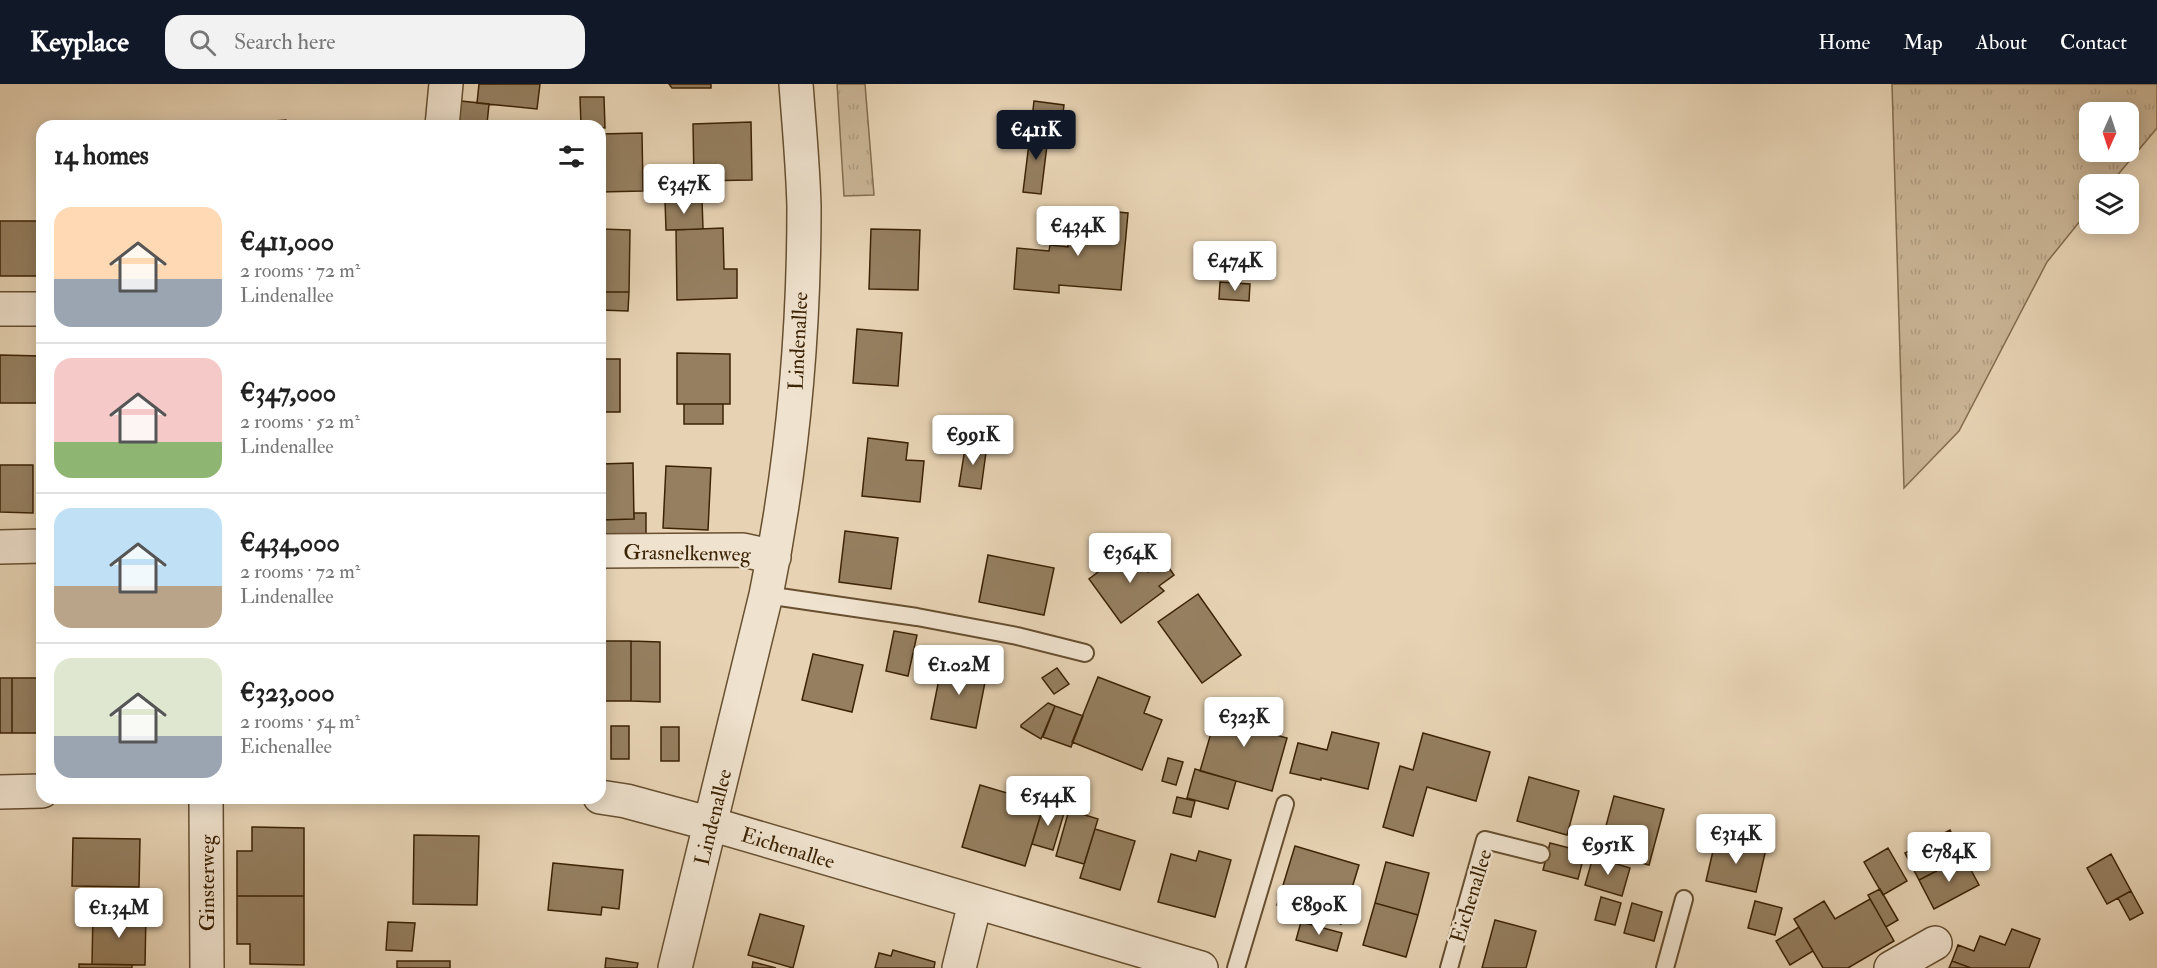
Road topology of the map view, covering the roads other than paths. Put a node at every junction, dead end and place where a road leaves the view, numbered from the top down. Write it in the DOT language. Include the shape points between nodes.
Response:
graph roads {
  1 [pos="446,84"];
  2 [pos="796,84"];
  3 [pos="443,120"];
  4 [pos="0,309"];
  5 [pos="36,309"];
  6 [pos="0,546"];
  7 [pos="36,546"];
  8 [pos="606,551"];
  9 [pos="774,557"];
  10 [pos="766,596"];
  11 [pos="1085,653"];
  12 [pos="36,791"];
  13 [pos="0,792"];
  14 [pos="606,798"];
  15 [pos="206,804"];
  16 [pos="1285,804"];
  17 [pos="711,824"];
  18 [pos="1541,854"];
  19 [pos="1684,899"];
  20 [pos="975,903"];
  21 [pos="1935,943"];
  22 [pos="1185,966"];
  23 [pos="207,968"];
  24 [pos="675,968"];
  25 [pos="959,968"];
  26 [pos="1236,968"];
  27 [pos="1449,968"];
  28 [pos="1665,968"];
  29 [pos="1891,968"];
  1 -- 3 [label="street"];
  2 -- 9 [label="street, Lindenallee" via="804,206 801,296 794,420"];
  4 -- 5 [label="street"];
  6 -- 7 [label="street"];
  8 -- 9 [label="street, Grasnelkenweg" via="743,550"];
  9 -- 10 [label="street, Lindenallee"];
  10 -- 11 [label="lane" via="917,617"];
  10 -- 17 [label="street, Lindenallee"];
  12 -- 13 [label="street"];
  14 -- 17 [label="street, Eichenallee"];
  15 -- 23 [label="street, Ginsterweg"];
  16 -- 26 [label="lane"];
  17 -- 20 [label="street, Eichenallee"];
  17 -- 24 [label="street, Lindenallee"];
  18 -- 27 [label="lane, Eichenallee" via="1485,840"];
  19 -- 28 [label="lane"];
  20 -- 22 [label="street, Eichenallee"];
  20 -- 25 [label="street"];
  21 -- 29 [label="street"];
}
